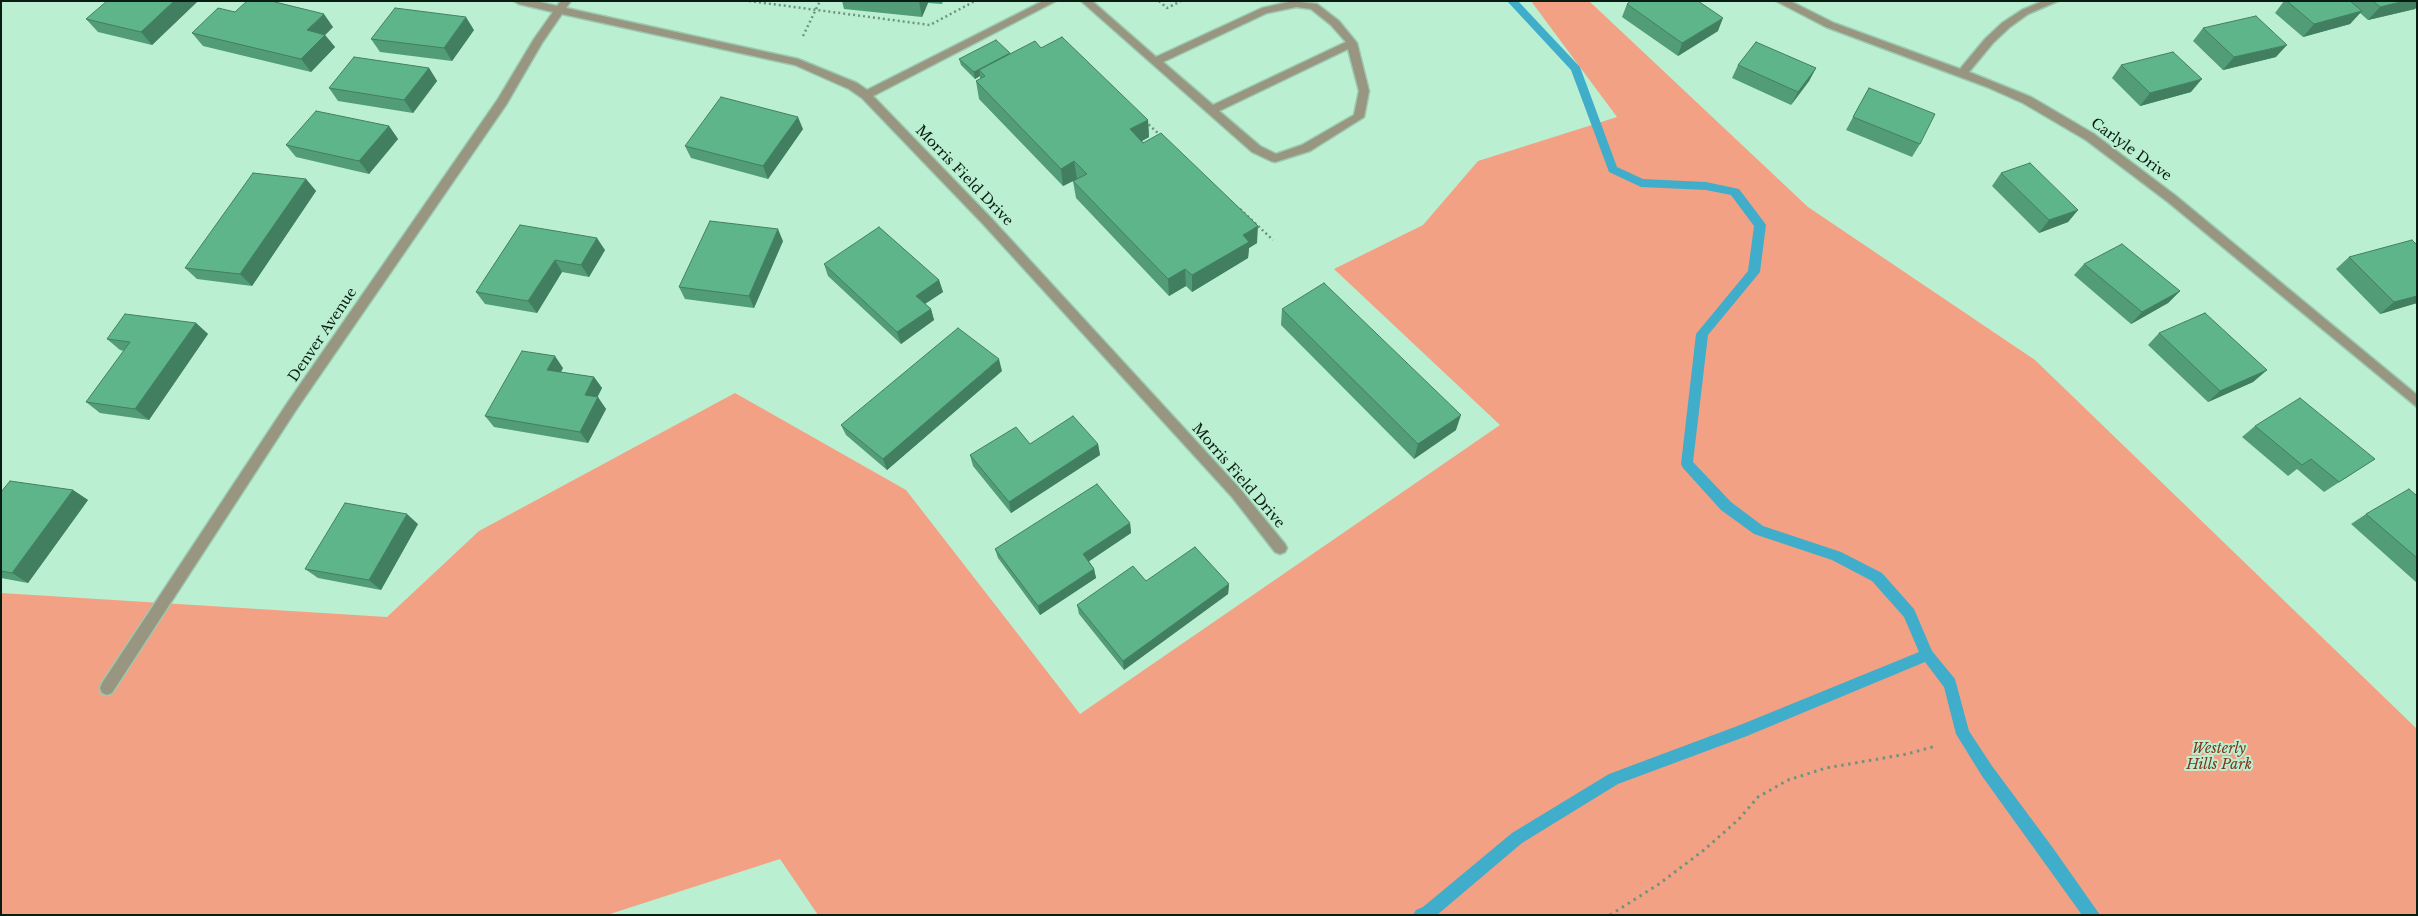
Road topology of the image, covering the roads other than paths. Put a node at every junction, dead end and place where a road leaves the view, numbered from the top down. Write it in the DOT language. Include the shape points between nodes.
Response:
graph roads {
  1 [pos="519,1"];
  2 [pos="1051,1"];
  3 [pos="1086,1"];
  4 [pos="1781,1"];
  5 [pos="2054,1"];
  6 [pos="563,6"];
  7 [pos="1352,43"];
  8 [pos="1156,61"];
  9 [pos="1962,74"];
  10 [pos="866,95"];
  11 [pos="1212,110"];
  12 [pos="2417,402"];
  13 [pos="1280,548"];
  14 [pos="107,688"];
  1 -- 6 [label="street, Morris Field Drive"];
  2 -- 10 [label="street"];
  3 -- 8 [label="street"];
  4 -- 9 [label="street, Carlyle Drive" via="1830,25"];
  5 -- 9 [label="street" via="2025,12 2006,25"];
  6 -- 10 [label="street, Morris Field Drive" via="798,62"];
  6 -- 14 [label="street, Denver Avenue" via="502,102 292,406"];
  7 -- 8 [label="street" via="1314,6 1296,4 1265,10"];
  7 -- 11 [label="street"];
  7 -- 11 [label="street" via="1364,91 1359,117 1306,148 1275,158 1256,149"];
  8 -- 11 [label="street"];
  9 -- 12 [label="street, Carlyle Drive" via="2027,100 2103,146 2172,199"];
  10 -- 13 [label="street, Morris Field Drive" via="1164,413"];
}
